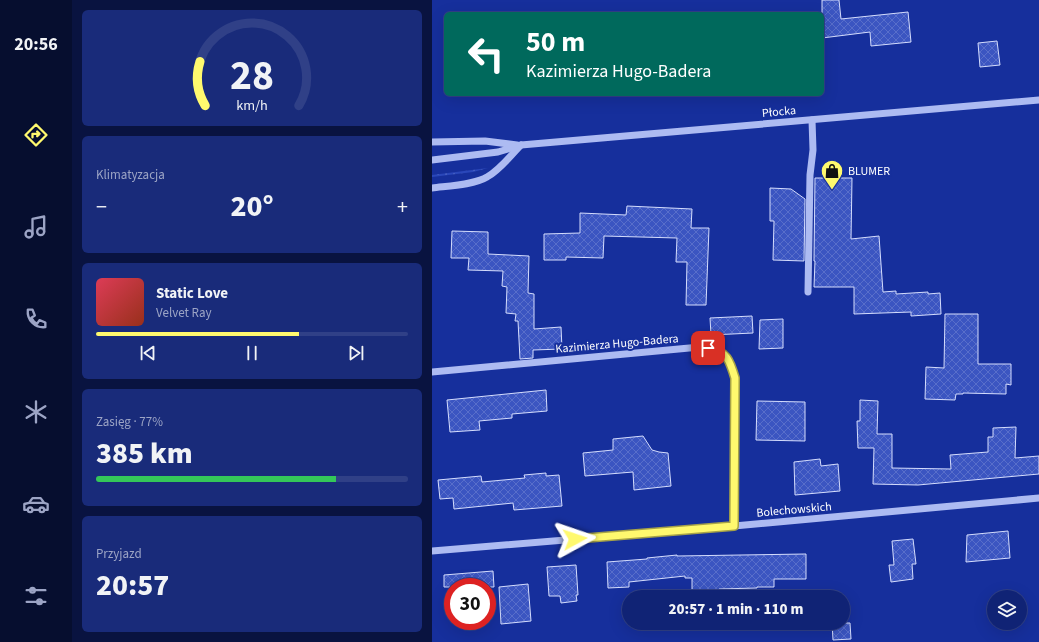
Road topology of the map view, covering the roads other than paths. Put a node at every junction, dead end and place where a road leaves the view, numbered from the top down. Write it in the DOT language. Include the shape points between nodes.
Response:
graph roads {
  1 [pos="1039,100"];
  2 [pos="812,120"];
  3 [pos="432,142"];
  4 [pos="521,145"];
  5 [pos="432,160"];
  6 [pos="432,188"];
  7 [pos="808,292"];
  8 [pos="432,372"];
  9 [pos="1039,498"];
  10 [pos="734,526"];
  11 [pos="432,551"];
  1 -- 2 [label="street, Płocka"];
  2 -- 4 [label="street, Płocka"];
  2 -- 7 [label="street"];
  3 -- 4 [label="street, Płocka" via="485,141"];
  4 -- 5 [label="street, Płocka" via="498,152"];
  4 -- 6 [label="street" via="486,178"];
  8 -- 10 [label="street, Kazimierza Hugo-Badera" via="700,347 716,350 726,356 735,378"];
  9 -- 10 [label="street, Bolechowskich"];
  10 -- 11 [label="street, Bolechowskich"];
}
